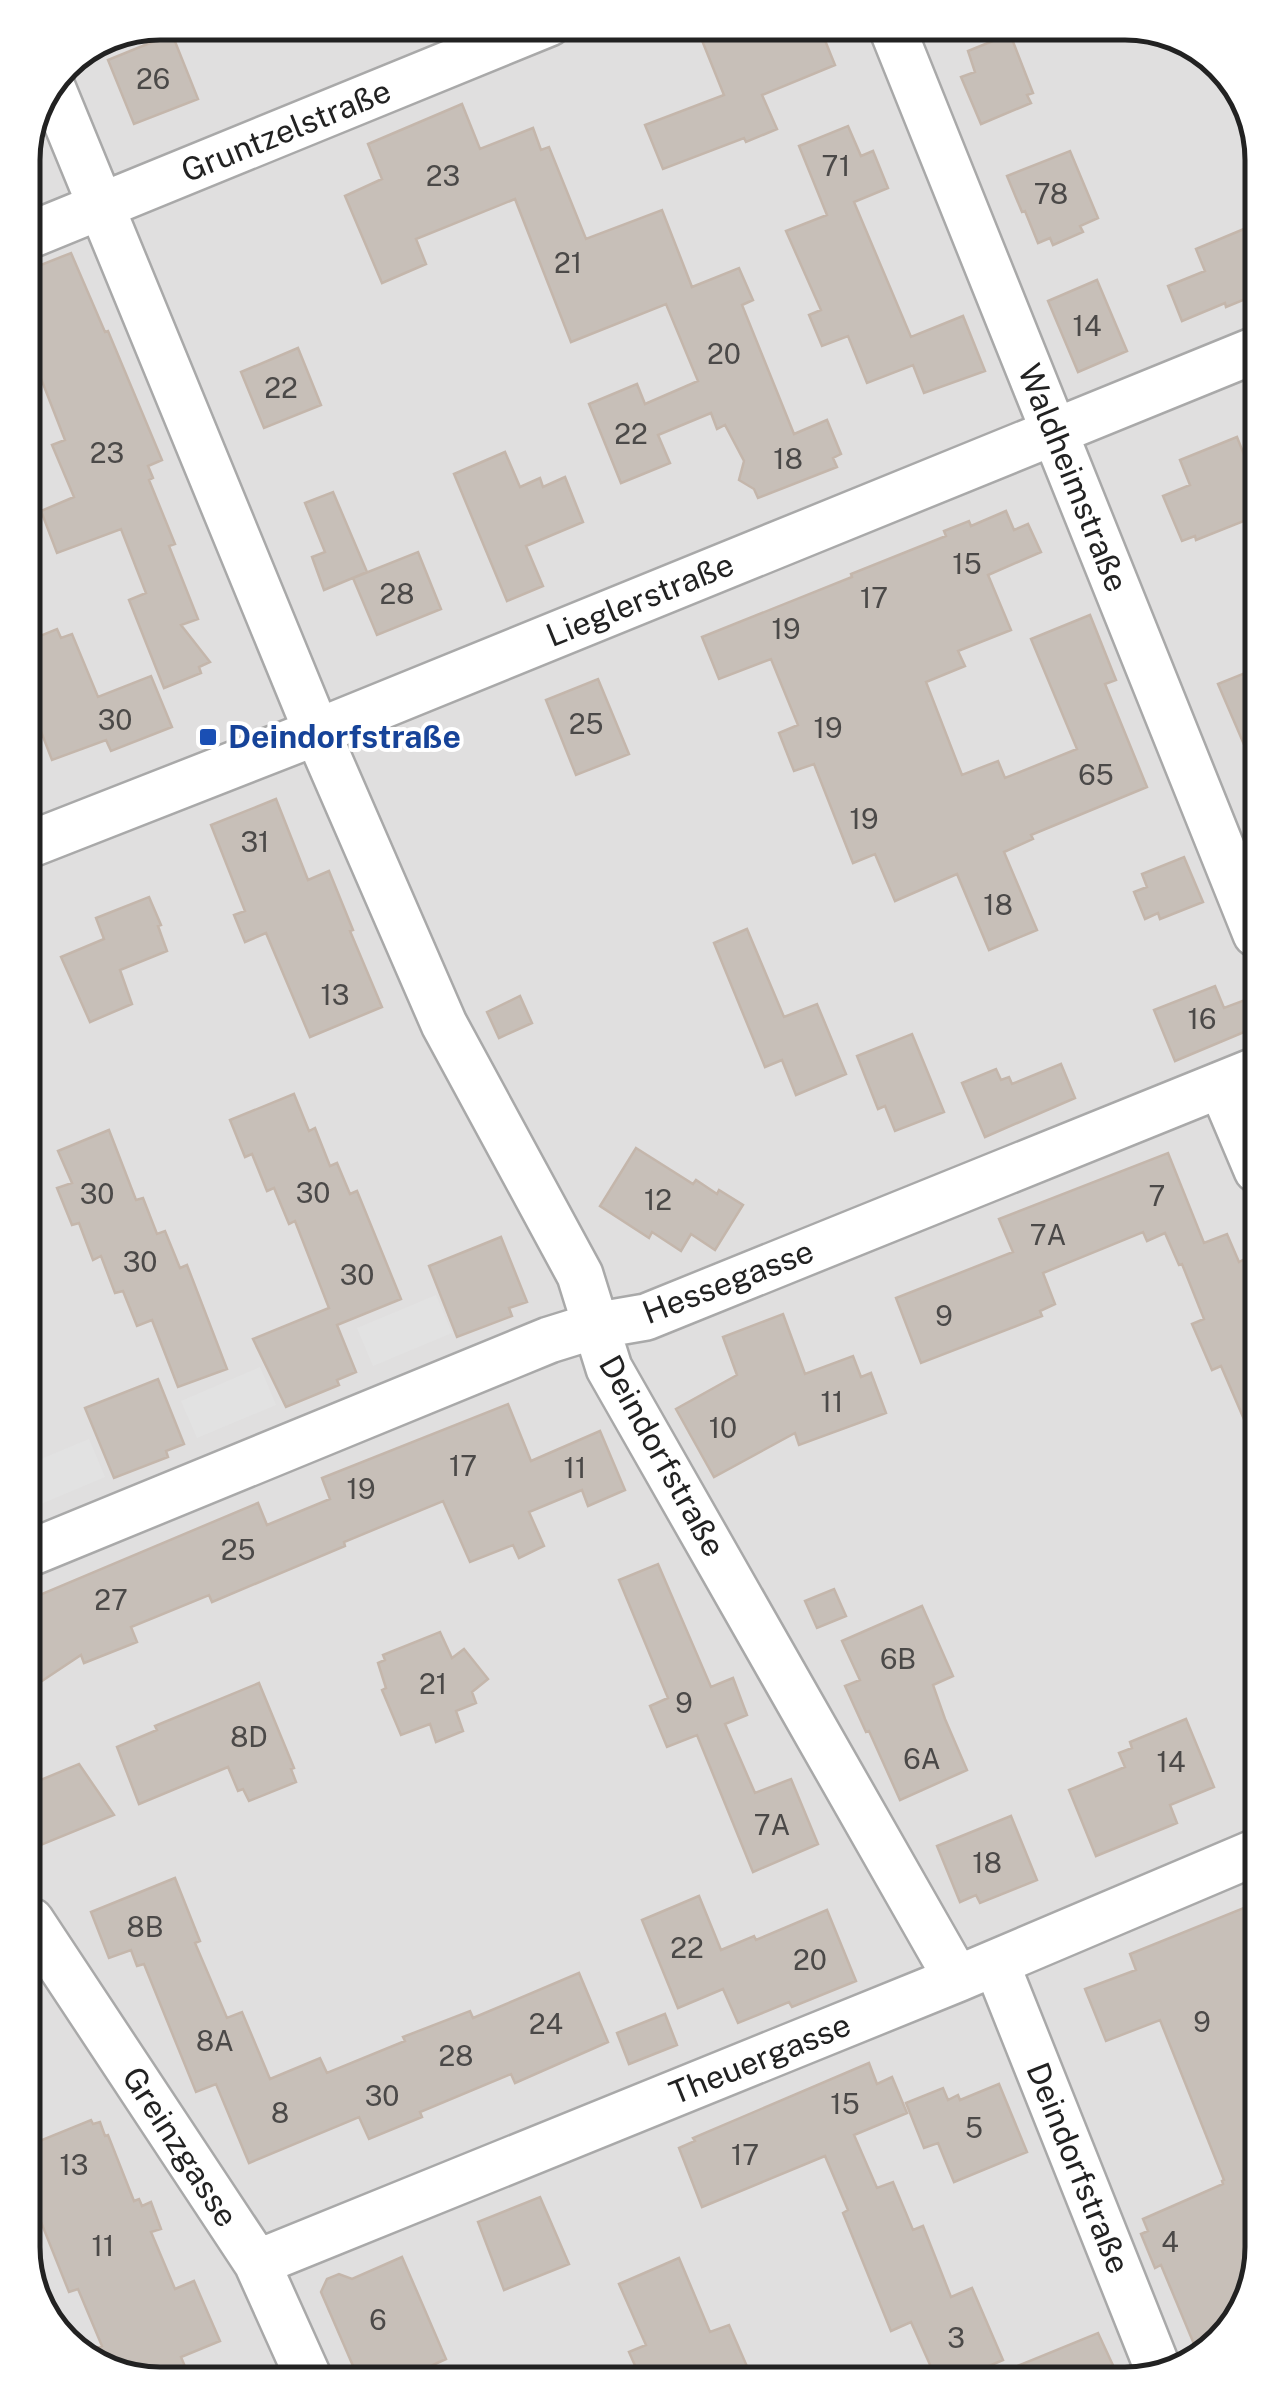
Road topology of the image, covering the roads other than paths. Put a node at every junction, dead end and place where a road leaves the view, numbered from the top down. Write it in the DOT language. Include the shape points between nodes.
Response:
graph roads {
  1 [pos="508,40"];
  2 [pos="897,40"];
  3 [pos="57,99"];
  4 [pos="101,207"];
  5 [pos="40,231"];
  6 [pos="1245,355"];
  7 [pos="1055,432"];
  8 [pos="316,732"];
  9 [pos="40,840"];
  10 [pos="1245,907"];
  11 [pos="1239,1077"];
  12 [pos="1245,1108"];
  13 [pos="594,1326"];
  14 [pos="40,1549"];
  15 [pos="1245,1856"];
  16 [pos="40,1933"];
  17 [pos="977,1971"];
  18 [pos="257,2263"];
  19 [pos="1155,2363"];
  20 [pos="304,2367"];
  1 -- 4 [label="street, Gruntzelstraße"];
  2 -- 7 [label="street, Waldheimstraße"];
  3 -- 4 [label="street, Deindorfstraße"];
  4 -- 5 [label="street, Gruntzelstraße"];
  4 -- 8 [label="street, Deindorfstraße"];
  6 -- 7 [label="street, Lieglerstraße"];
  7 -- 8 [label="street, Lieglerstraße"];
  7 -- 10 [label="street, Waldheimstraße"];
  8 -- 9 [label="street, Lieglerstraße"];
  8 -- 13 [label="street, Deindorfstraße" via="444,1024 580,1275"];
  11 -- 12 [label="street"];
  11 -- 13 [label="street, Hessegasse" via="646,1318"];
  13 -- 14 [label="street, Hessegasse"];
  13 -- 17 [label="street, Deindorfstraße" via="609,1368"];
  15 -- 17 [label="street, Theuergasse"];
  16 -- 18 [label="street, Greinzgasse"];
  17 -- 18 [label="street, Theuergasse"];
  17 -- 19 [label="street, Deindorfstraße"];
  18 -- 20 [label="street, Greinzgasse"];
}
